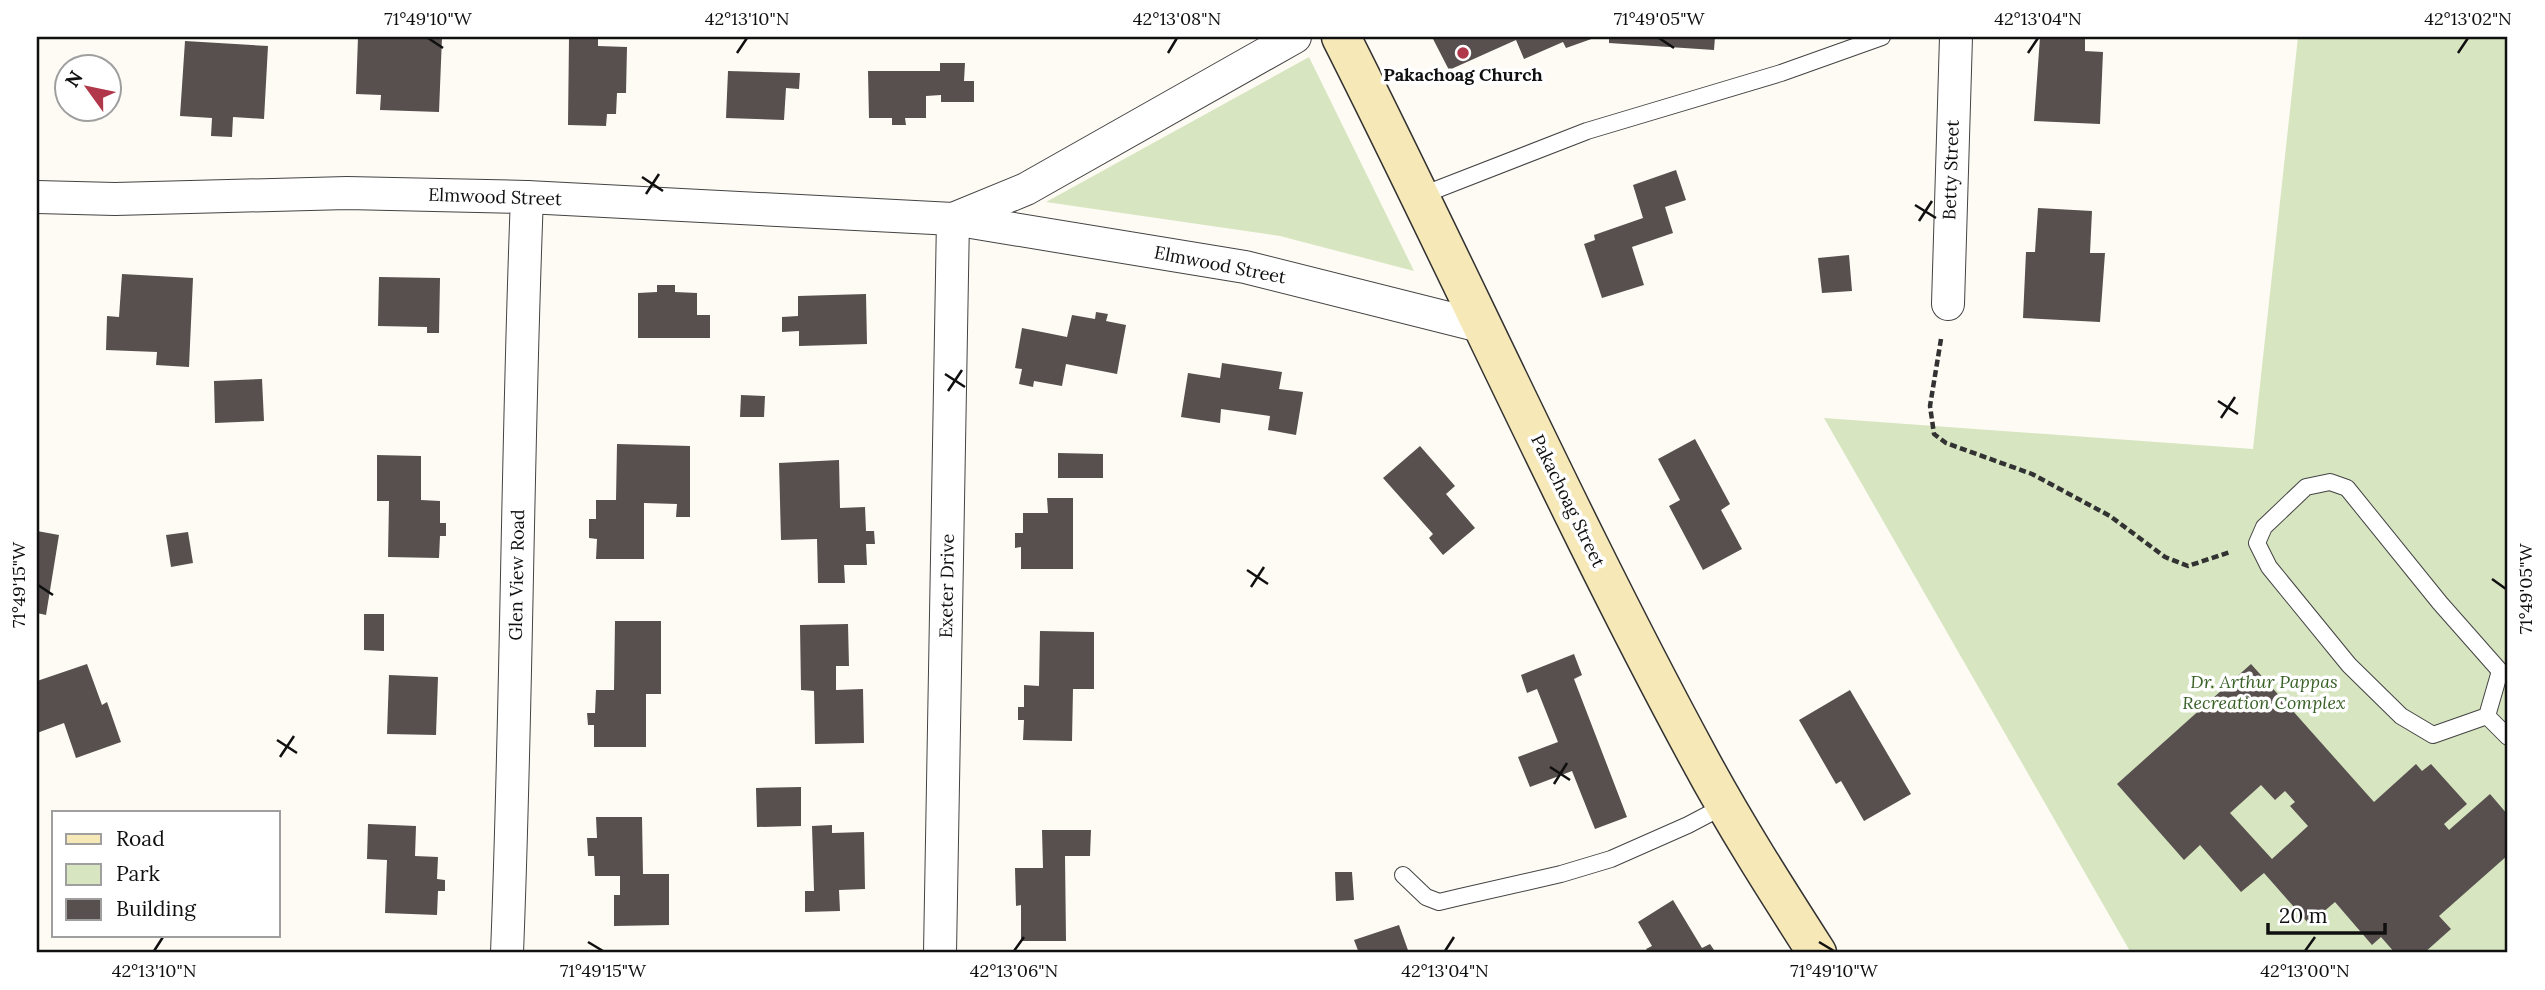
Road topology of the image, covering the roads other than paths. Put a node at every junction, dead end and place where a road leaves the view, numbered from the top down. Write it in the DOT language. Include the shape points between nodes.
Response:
graph roads {
  1 [pos="1295,37"];
  2 [pos="1341,37"];
  3 [pos="1882,37"];
  4 [pos="1956,37"];
  5 [pos="1420,196"];
  6 [pos="37,197"];
  7 [pos="527,197"];
  8 [pos="953,219"];
  9 [pos="1948,304"];
  10 [pos="1484,327"];
  11 [pos="2487,716"];
  12 [pos="2508,737"];
  13 [pos="1726,805"];
  14 [pos="1403,875"];
  15 [pos="507,953"];
  16 [pos="940,953"];
  17 [pos="1817,953"];
  1 -- 8 [label="street, Elmwood Street" via="1026,189"];
  2 -- 5 [label="street, Pakachoag Street"];
  3 -- 5 [label="lane" via="1587,131"];
  4 -- 9 [label="street, Betty Street"];
  5 -- 10 [label="street, Pakachoag Street"];
  6 -- 7 [label="street, Elmwood Street" via="347,193"];
  7 -- 8 [label="street, Elmwood Street"];
  7 -- 15 [label="street, Glen View Road"];
  8 -- 10 [label="street, Elmwood Street" via="1245,267"];
  8 -- 16 [label="street, Exeter Drive"];
  10 -- 13 [label="street, Pakachoag Street" via="1606,581"];
  11 -- 11 [label="lane" via="2433,735 2401,716 2349,665 2269,567 2258,543 2264,527 2306,487 2330,482 2347,488 2500,671"];
  11 -- 12 [label="lane"];
  13 -- 14 [label="lane" via="1611,859 1439,902 1426,897"];
  13 -- 17 [label="street, Pakachoag Street"];
}
